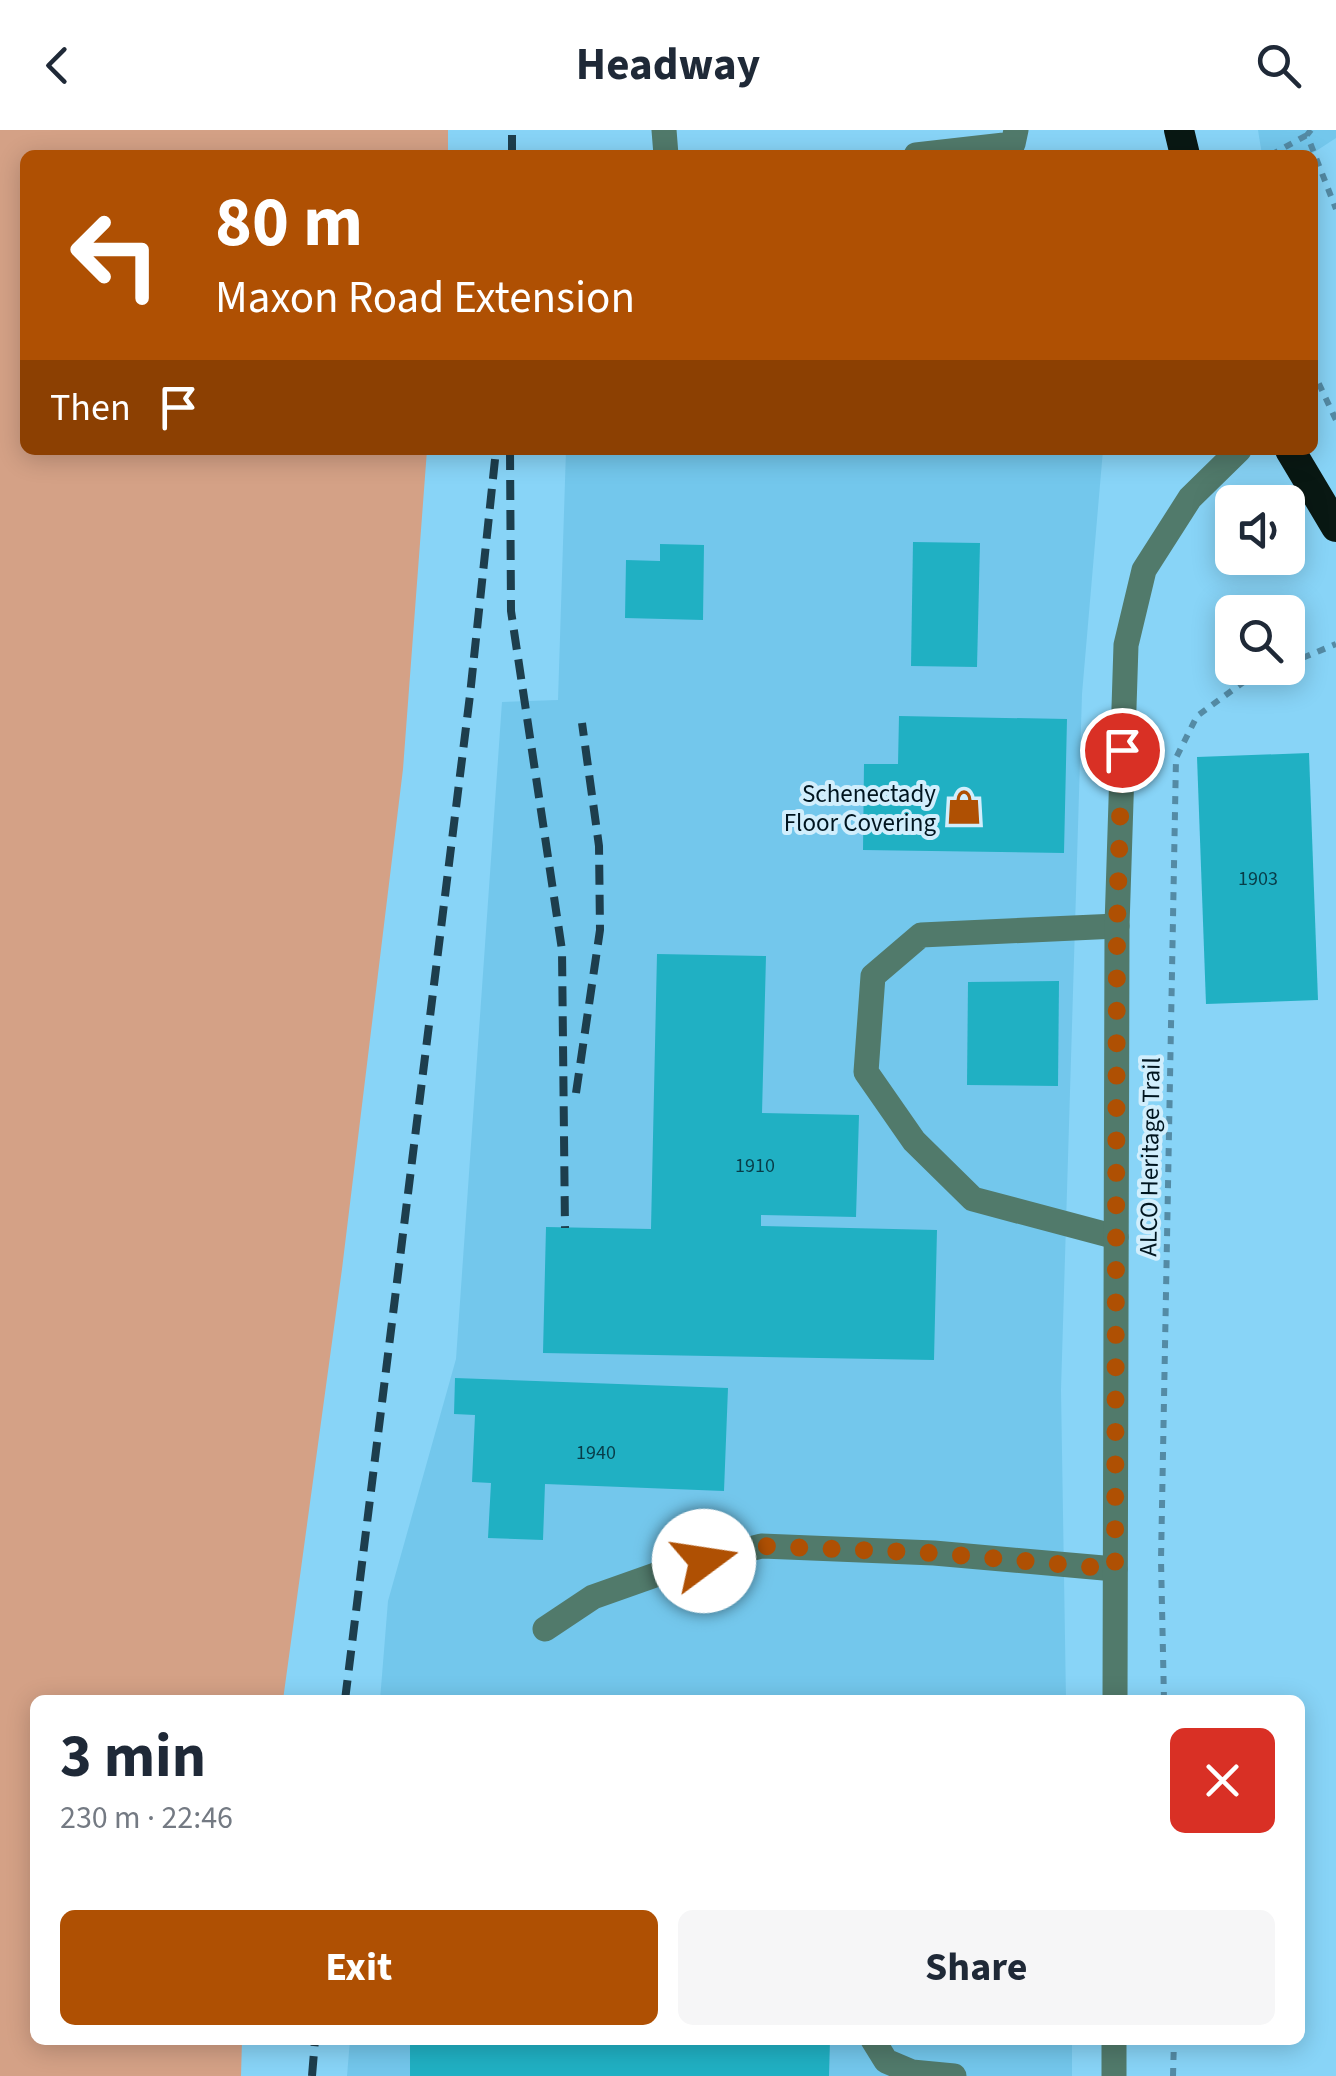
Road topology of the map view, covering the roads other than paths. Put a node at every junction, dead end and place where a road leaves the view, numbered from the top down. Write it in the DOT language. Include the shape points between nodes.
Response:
graph roads {
  1 [pos="1016,130"];
  2 [pos="960,150"];
  3 [pos="1235,455"];
  4 [pos="1292,456"];
  5 [pos="1336,527"];
  6 [pos="1117,926"];
  7 [pos="1116,1237"];
  8 [pos="1115,1569"];
  9 [pos="544,1629"];
  10 [pos="1115,1695"];
  11 [pos="876,2045"];
  12 [pos="1114,2045"];
  13 [pos="954,2076"];
  14 [pos="1114,2076"];
  1 -- 2 [label="street" via="1013,144"];
  3 -- 6 [label="street" via="1190,498 1144,570 1126,645"];
  4 -- 5 [label="highway"];
  6 -- 7 [label="street"];
  6 -- 7 [label="street" via="921,936 873,976 866,1072 914,1142 973,1199"];
  7 -- 8 [label="street"];
  8 -- 9 [label="street" via="761,1546 594,1597"];
  8 -- 10 [label="street"];
  11 -- 13 [label="street" via="886,2061 912,2072"];
  12 -- 14 [label="street"];
}
